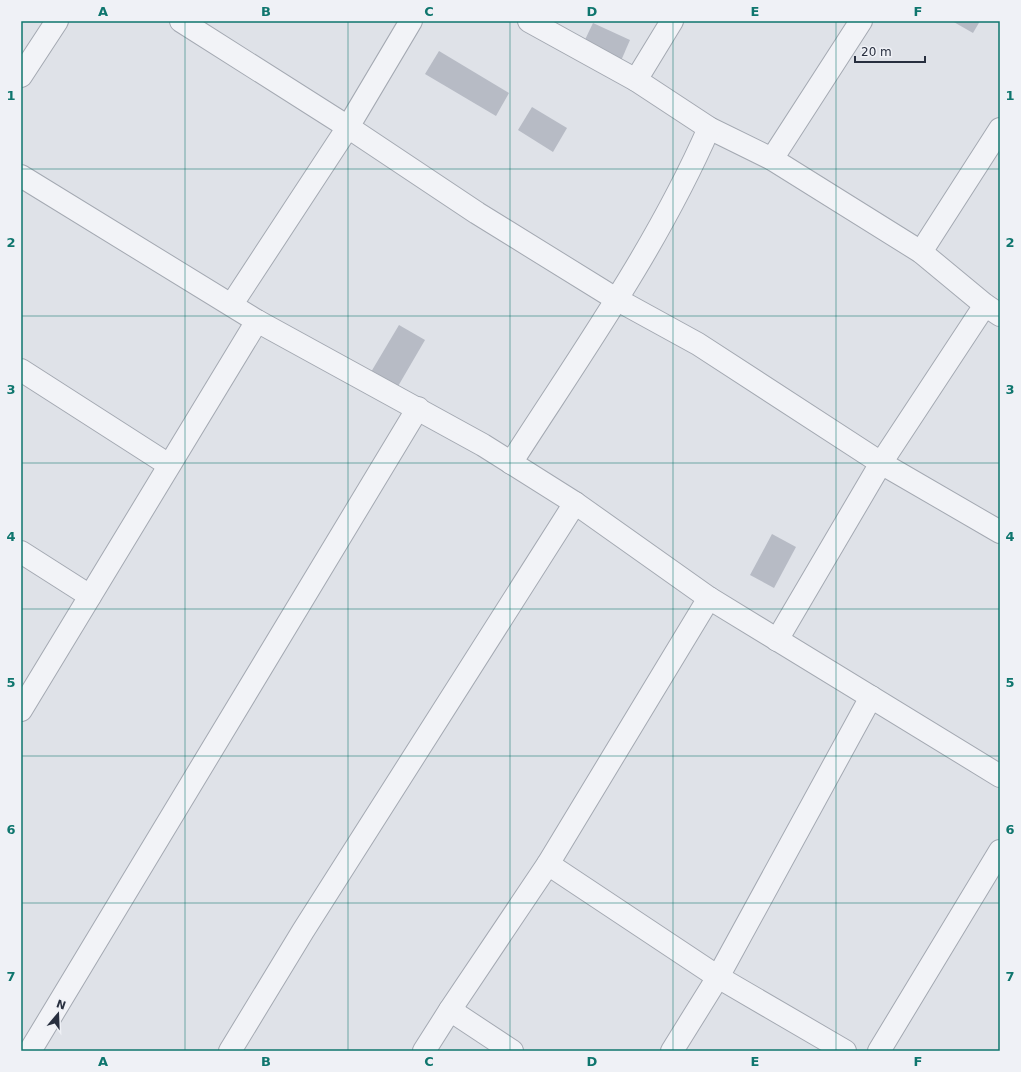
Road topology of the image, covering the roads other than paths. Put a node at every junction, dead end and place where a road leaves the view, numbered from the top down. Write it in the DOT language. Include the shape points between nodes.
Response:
graph roads {
  1 [pos="57,21"];
  2 [pos="181,21"];
  3 [pos="411,21"];
  4 [pos="529,21"];
  5 [pos="672,21"];
  6 [pos="861,21"];
  7 [pos="21,76"];
  8 [pos="636,80"];
  9 [pos="348,128"];
  10 [pos="709,128"];
  11 [pos="1000,129"];
  12 [pos="772,159"];
  13 [pos="21,176"];
  14 [pos="921,252"];
  15 [pos="616,299"];
  16 [pos="232,304"];
  17 [pos="993,310"];
  18 [pos="257,321"];
  19 [pos="21,370"];
  20 [pos="418,408"];
  21 [pos="511,463"];
  22 [pos="881,463"];
  23 [pos="169,465"];
  24 [pos="575,503"];
  25 [pos="1000,532"];
  26 [pos="21,552"];
  27 [pos="90,596"];
  28 [pos="709,598"];
  29 [pos="777,640"];
  30 [pos="871,697"];
  31 [pos="21,710"];
  32 [pos="1000,776"];
  33 [pos="1000,851"];
  34 [pos="548,864"];
  35 [pos="718,977"];
  36 [pos="450,1010"];
  37 [pos="30,1051"];
  38 [pos="230,1051"];
  39 [pos="424,1051"];
  40 [pos="512,1051"];
  41 [pos="672,1051"];
  42 [pos="845,1051"];
  43 [pos="879,1051"];
  1 -- 7 [label="street"];
  2 -- 9 [label="street"];
  3 -- 9 [label="street"];
  4 -- 8 [label="street"];
  5 -- 8 [label="street"];
  6 -- 12 [label="street"];
  8 -- 10 [label="street"];
  9 -- 15 [label="street" via="477,214"];
  9 -- 16 [label="street"];
  10 -- 12 [label="street"];
  10 -- 15 [label="street" via="651,244"];
  11 -- 14 [label="street"];
  12 -- 14 [label="street"];
  13 -- 16 [label="street"];
  14 -- 17 [label="street"];
  15 -- 21 [label="street"];
  15 -- 22 [label="street" via="698,344"];
  16 -- 18 [label="street"];
  17 -- 22 [label="street"];
  18 -- 20 [label="street"];
  18 -- 23 [label="street"];
  19 -- 23 [label="street"];
  20 -- 21 [label="street"];
  20 -- 37 [label="street"];
  21 -- 24 [label="street"];
  22 -- 25 [label="street"];
  22 -- 29 [label="street"];
  23 -- 27 [label="street"];
  24 -- 28 [label="street"];
  24 -- 38 [label="street" via="303,931"];
  26 -- 27 [label="street"];
  27 -- 31 [label="street"];
  28 -- 29 [label="street"];
  28 -- 34 [label="street"];
  29 -- 30 [label="street"];
  30 -- 32 [label="street"];
  30 -- 35 [label="street"];
  33 -- 43 [label="street"];
  34 -- 35 [label="street"];
  34 -- 36 [label="street"];
  35 -- 41 [label="street"];
  35 -- 42 [label="street"];
  36 -- 39 [label="street"];
  36 -- 40 [label="street"];
}
